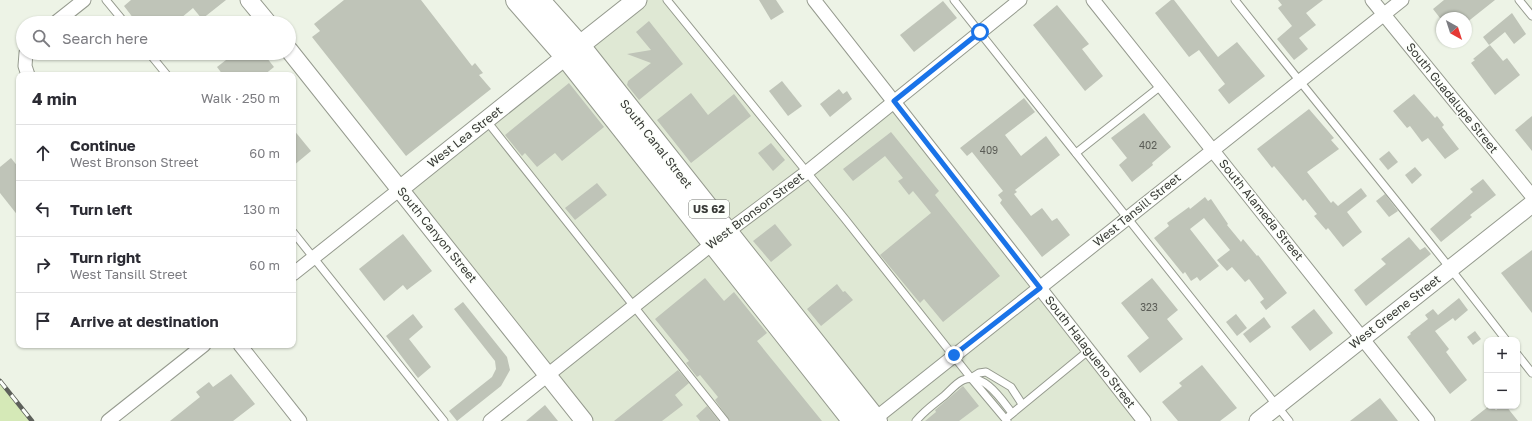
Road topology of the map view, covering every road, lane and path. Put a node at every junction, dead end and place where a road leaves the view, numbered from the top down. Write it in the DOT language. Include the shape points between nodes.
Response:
graph roads {
  1 [pos="84,0"];
  2 [pos="106,0"];
  3 [pos="250,0"];
  4 [pos="517,0"];
  5 [pos="538,0"];
  6 [pos="637,0"];
  7 [pos="667,0"];
  8 [pos="814,0"];
  9 [pos="954,0"];
  10 [pos="1020,0"];
  11 [pos="1093,0"];
  12 [pos="1235,0"];
  13 [pos="1372,0"];
  14 [pos="1402,0"];
  15 [pos="1519,0"];
  16 [pos="1384,14"];
  17 [pos="64,16"];
  18 [pos="119,16"];
  19 [pos="263,16"];
  20 [pos="1532,16"];
  21 [pos="980,32"];
  22 [pos="573,51"];
  23 [pos="296,59"];
  24 [pos="25,60"];
  25 [pos="155,60"];
  26 [pos="27,72"];
  27 [pos="165,72"];
  28 [pos="1299,82"];
  29 [pos="1162,85"];
  30 [pos="894,101"];
  31 [pos="486,120"];
  32 [pos="1213,150"];
  33 [pos="1076,153"];
  34 [pos="807,172"];
  35 [pos="400,189"];
  36 [pos="1532,196"];
  37 [pos="1532,204"];
  38 [pos="1128,218"];
  39 [pos="296,236"];
  40 [pos="720,237"];
  41 [pos="314,258"];
  42 [pos="1451,268"];
  43 [pos="296,272"];
  44 [pos="1040,288"];
  45 [pos="635,306"];
  46 [pos="1504,337"];
  47 [pos="1363,338"];
  48 [pos="200,348"];
  49 [pos="242,348"];
  50 [pos="1088,351"];
  51 [pos="954,355"];
  52 [pos="1520,358"];
  53 [pos="1532,373"];
  54 [pos="548,375"];
  55 [pos="971,378"];
  56 [pos="1022,404"];
  57 [pos="1277,406"];
  58 [pos="1012,413"];
  59 [pos="1005,420"];
  60 [pos="108,421"];
  61 [pos="300,421"];
  62 [pos="444,421"];
  63 [pos="490,421"];
  64 [pos="584,421"];
  65 [pos="725,421"];
  66 [pos="869,421"];
  67 [pos="916,421"];
  68 [pos="1144,421"];
  69 [pos="1258,421"];
  70 [pos="1290,421"];
  71 [pos="1428,421"];
  1 -- 17 [label="street"];
  2 -- 18 [label="lane"];
  3 -- 19 [label="street"];
  4 -- 22 [label="highway, South Canal Street / US 62"];
  5 -- 22 [label="highway, South Canal Street / US 62"];
  6 -- 22 [label="main road, West Lea Street"];
  7 -- 34 [label="lane"];
  8 -- 30 [label="street, South Halagueno Street"];
  9 -- 21 [label="lane"];
  10 -- 21 [label="street, West Bronson Street"];
  11 -- 29 [label="street, South Alameda Street"];
  12 -- 28 [label="lane"];
  13 -- 16 [label="street, South Guadalupe Street"];
  14 -- 16 [label="street, West Tansill Street"];
  15 -- 20 [label="lane"];
  16 -- 28 [label="street, West Tansill Street"];
  16 -- 36 [label="street, South Guadalupe Street"];
  21 -- 30 [label="street, West Bronson Street"];
  21 -- 33 [label="lane"];
  22 -- 31 [label="street, West Lea Street"];
  22 -- 40 [label="highway, South Canal Street / US 62"];
  23 -- 35 [label="street, South Canyon Street"];
  24 -- 26 [label="street"];
  25 -- 27 [label="lane"];
  28 -- 32 [label="street, West Tansill Street"];
  28 -- 42 [label="lane"];
  29 -- 32 [label="street, South Alameda Street"];
  29 -- 33 [label="lane"];
  30 -- 34 [label="street, West Bronson Street"];
  30 -- 44 [label="street, South Halagueno Street"];
  31 -- 35 [label="street, West Lea Street"];
  31 -- 45 [label="lane"];
  32 -- 38 [label="street, West Tansill Street"];
  32 -- 47 [label="street, South Alameda Street"];
  33 -- 38 [label="lane"];
  34 -- 40 [label="street, West Bronson Street"];
  34 -- 51 [label="lane"];
  35 -- 41 [label="street, West Lea Street"];
  35 -- 54 [label="street, South Canyon Street"];
  37 -- 42 [label="street, West Greene Street"];
  38 -- 44 [label="street, West Tansill Street"];
  38 -- 57 [label="lane"];
  39 -- 41 [label="lane"];
  40 -- 45 [label="street, West Bronson Street"];
  40 -- 66 [label="highway, South Canal Street / US 62"];
  41 -- 43 [label="street, West Lea Street"];
  41 -- 62 [label="lane"];
  42 -- 46 [label="lane"];
  42 -- 47 [label="street, West Greene Street"];
  44 -- 50 [label="street, South Halagueno Street"];
  44 -- 51 [label="street, West Tansill Street"];
  45 -- 54 [label="street, West Bronson Street"];
  45 -- 65 [label="lane"];
  47 -- 57 [label="street, West Greene Street"];
  47 -- 71 [label="street, South Alameda Street"];
  48 -- 60 [label="street"];
  49 -- 61 [label="street"];
  50 -- 56 [label="lane"];
  50 -- 68 [label="street, South Halagueno Street"];
  51 -- 55 [label="lane"];
  51 -- 66 [label="street, West Tansill Street"];
  52 -- 53 [label="lane"];
  54 -- 63 [label="street, West Bronson Street"];
  54 -- 64 [label="street, South Canyon Street"];
  55 -- 56 [label="lane" via="986,372 1011,387"];
  55 -- 58 [label="lane" via="990,388"];
  55 -- 59 [label="lane"];
  55 -- 67 [label="lane" via="962,381"];
  56 -- 58 [label="lane"];
  57 -- 69 [label="street, West Greene Street"];
  57 -- 70 [label="lane"];
  58 -- 59 [label="lane"];
}
